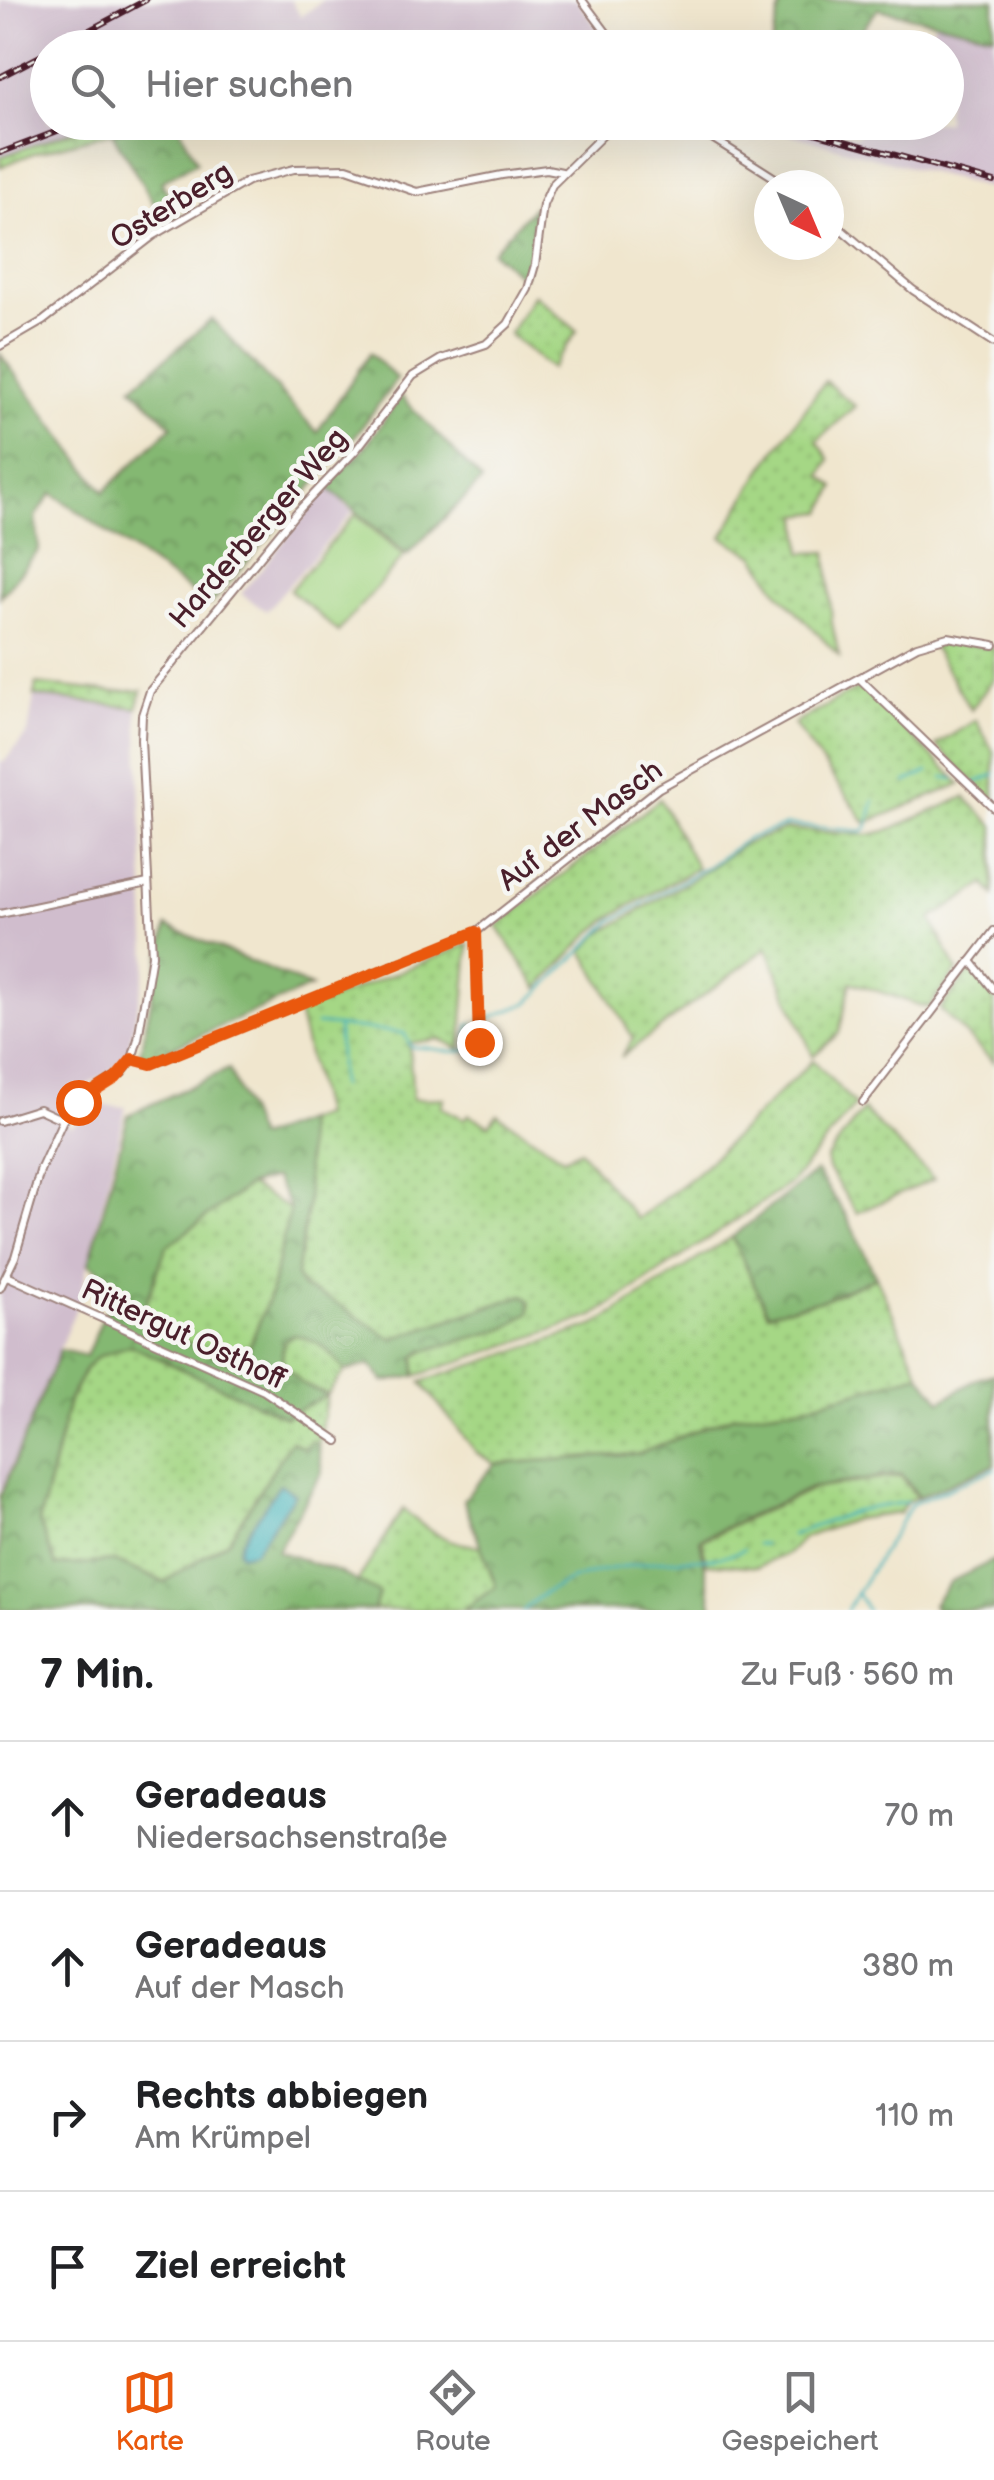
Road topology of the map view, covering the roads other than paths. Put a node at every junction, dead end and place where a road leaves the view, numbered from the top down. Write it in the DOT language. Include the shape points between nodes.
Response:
graph roads {
  1 [pos="582,0"];
  2 [pos="604,30"];
  3 [pos="597,140"];
  4 [pos="715,140"];
  5 [pos="762,170"];
  6 [pos="562,172"];
  7 [pos="844,232"];
  8 [pos="994,342"];
  9 [pos="0,346"];
  10 [pos="994,645"];
  11 [pos="859,678"];
  12 [pos="994,808"];
  13 [pos="148,883"];
  14 [pos="0,914"];
  15 [pos="994,931"];
  16 [pos="476,932"];
  17 [pos="971,961"];
  18 [pos="994,990"];
  19 [pos="479,1042"];
  20 [pos="132,1059"];
  21 [pos="863,1102"];
  22 [pos="63,1120"];
  23 [pos="0,1122"];
  24 [pos="7,1276"];
  25 [pos="0,1288"];
  26 [pos="338,1441"];
  1 -- 2 [label="street"];
  3 -- 6 [label="street, Harderberger Weg"];
  4 -- 5 [label="street"];
  6 -- 9 [label="street, Osterberg" via="502,174 417,192 347,168 294,168 248,182 153,236 44,321"];
  6 -- 13 [label="street, Harderberger Weg" via="543,205 528,289 508,324 486,344 413,376 150,690 141,740"];
  7 -- 8 [label="street" via="913,290"];
  10 -- 11 [label="street, Auf der Masch" via="948,637"];
  11 -- 12 [label="street"];
  11 -- 16 [label="street, Auf der Masch" via="660,788"];
  13 -- 14 [label="street"];
  13 -- 20 [label="street, Harderberger Weg" via="152,955"];
  15 -- 17 [label="street"];
  16 -- 19 [label="street"];
  16 -- 20 [label="street, Auf der Masch" via="151,1064"];
  17 -- 18 [label="street"];
  17 -- 21 [label="street"];
  20 -- 22 [label="street"];
  22 -- 23 [label="street" via="39,1109"];
  22 -- 24 [label="street"];
  24 -- 25 [label="street"];
  24 -- 26 [label="street, Rittergut Osthoff" via="264,1391"];
}
